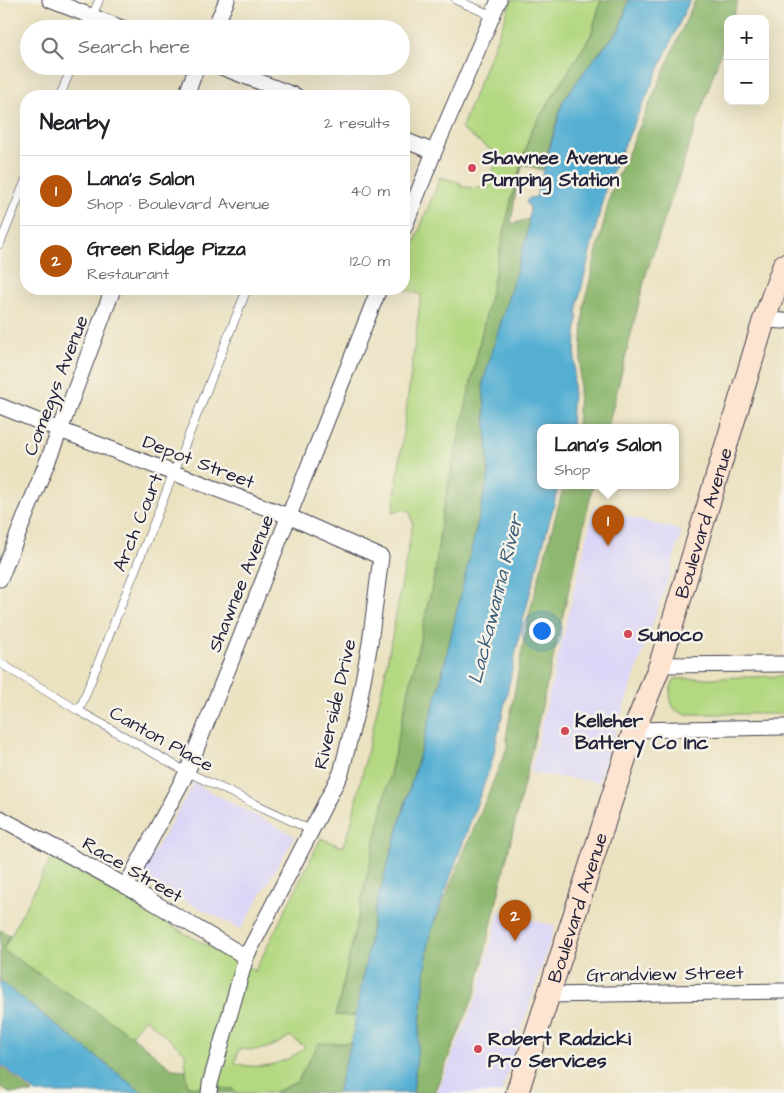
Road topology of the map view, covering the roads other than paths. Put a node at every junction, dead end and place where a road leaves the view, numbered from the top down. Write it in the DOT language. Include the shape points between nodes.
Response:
graph roads {
  1 [pos="50,0"];
  2 [pos="99,0"];
  3 [pos="226,0"];
  4 [pos="456,0"];
  5 [pos="499,0"];
  6 [pos="493,16"];
  7 [pos="86,20"];
  8 [pos="91,20"];
  9 [pos="218,20"];
  10 [pos="68,75"];
  11 [pos="194,75"];
  12 [pos="242,75"];
  13 [pos="62,90"];
  14 [pos="188,90"];
  15 [pos="281,90"];
  16 [pos="410,142"];
  17 [pos="434,152"];
  18 [pos="20,194"];
  19 [pos="410,213"];
  20 [pos="0,244"];
  21 [pos="784,266"];
  22 [pos="111,295"];
  23 [pos="245,295"];
  24 [pos="377,295"];
  25 [pos="774,320"];
  26 [pos="0,406"];
  27 [pos="60,430"];
  28 [pos="175,473"];
  29 [pos="288,516"];
  30 [pos="381,557"];
  31 [pos="0,579"];
  32 [pos="0,663"];
  33 [pos="784,664"];
  34 [pos="660,665"];
  35 [pos="79,711"];
  36 [pos="784,728"];
  37 [pos="634,730"];
  38 [pos="187,772"];
  39 [pos="0,818"];
  40 [pos="312,831"];
  41 [pos="126,886"];
  42 [pos="246,957"];
  43 [pos="784,991"];
  44 [pos="548,995"];
  45 [pos="209,1089"];
  46 [pos="516,1093"];
  1 -- 7 [label="street"];
  2 -- 8 [label="lane"];
  3 -- 9 [label="street"];
  4 -- 6 [label="lane"];
  5 -- 6 [label="street"];
  6 -- 17 [label="street"];
  10 -- 13 [label="lane"];
  11 -- 14 [label="street"];
  12 -- 15 [label="street"];
  16 -- 17 [label="street"];
  17 -- 19 [label="street"];
  18 -- 20 [label="lane"];
  21 -- 25 [label="street, Boulevard Avenue"];
  22 -- 27 [label="street, Comegys Avenue"];
  23 -- 28 [label="lane, Arch Court"];
  24 -- 29 [label="street, Shawnee Avenue"];
  25 -- 34 [label="street, Boulevard Avenue"];
  26 -- 27 [label="street, Depot Street"];
  27 -- 28 [label="street, Depot Street"];
  27 -- 31 [label="street, Comegys Avenue"];
  28 -- 29 [label="street, Depot Street"];
  28 -- 35 [label="lane, Arch Court"];
  29 -- 30 [label="street, Depot Street"];
  29 -- 38 [label="street, Shawnee Avenue"];
  30 -- 40 [label="street, Riverside Drive" via="359,702 341,773"];
  32 -- 35 [label="lane, Canton Place"];
  33 -- 34 [label="street"];
  34 -- 37 [label="street, Boulevard Avenue"];
  35 -- 38 [label="lane, Canton Place"];
  36 -- 37 [label="street"];
  37 -- 44 [label="street, Boulevard Avenue"];
  38 -- 40 [label="lane, Canton Place"];
  38 -- 41 [label="street, Shawnee Avenue"];
  39 -- 41 [label="street, Race Street"];
  40 -- 42 [label="street, Riverside Drive"];
  41 -- 42 [label="street, Race Street"];
  42 -- 45 [label="street, Riverside Drive"];
  43 -- 44 [label="street, Grandview Street"];
  44 -- 46 [label="street, Boulevard Avenue"];
}
